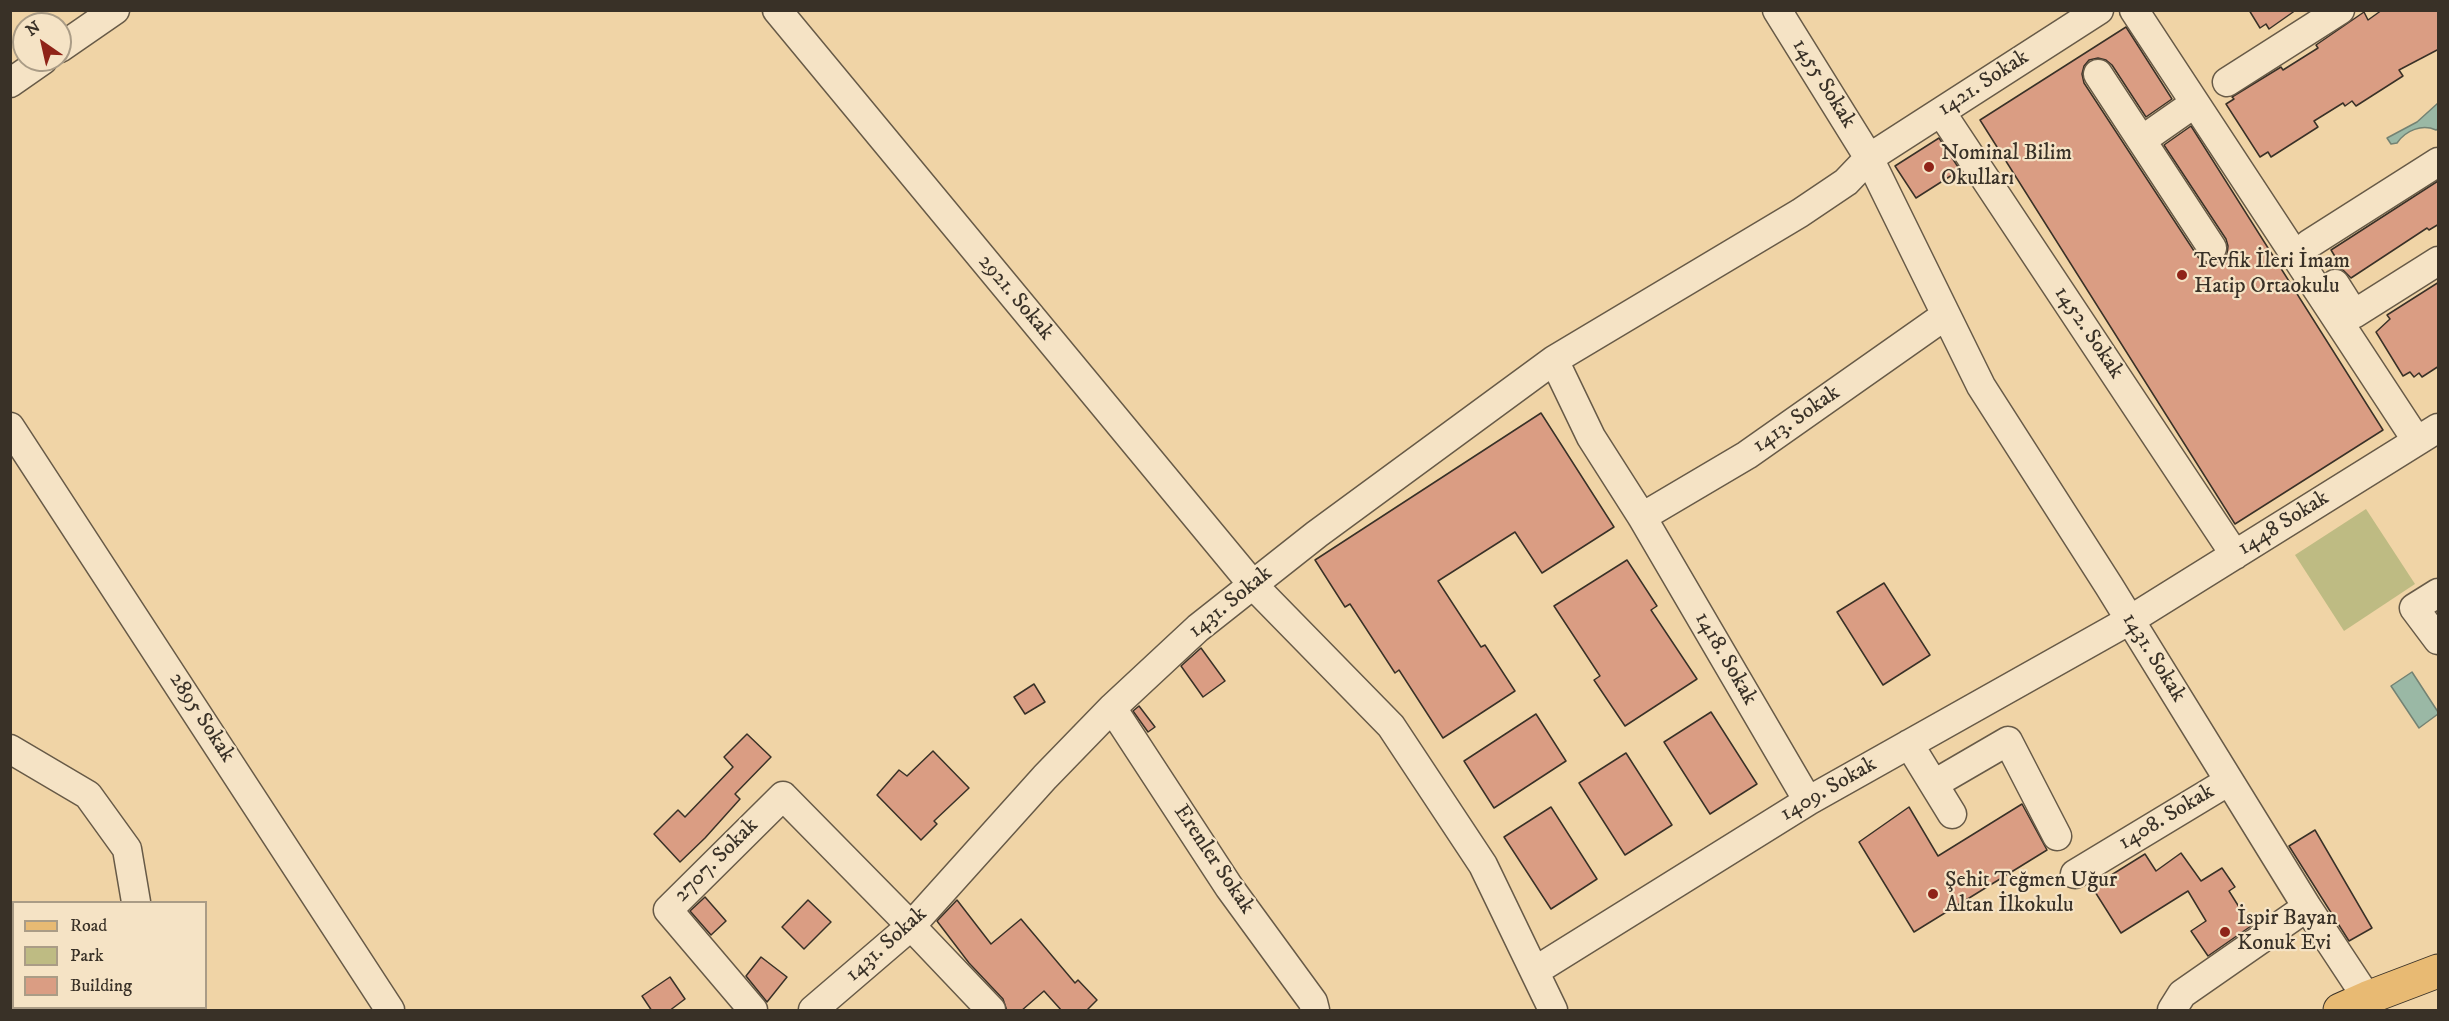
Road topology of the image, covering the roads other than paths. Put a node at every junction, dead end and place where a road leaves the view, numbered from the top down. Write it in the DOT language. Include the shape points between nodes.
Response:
graph roads {
  1 [pos="115,10"];
  2 [pos="777,10"];
  3 [pos="1777,10"];
  4 [pos="2098,10"];
  5 [pos="2340,10"];
  6 [pos="2134,11"];
  7 [pos="72,40"];
  8 [pos="26,72"];
  9 [pos="2098,74"];
  10 [pos="2227,82"];
  11 [pos="10,83"];
  12 [pos="2195,103"];
  13 [pos="1941,112"];
  14 [pos="2142,140"];
  15 [pos="1869,158"];
  16 [pos="2439,162"];
  17 [pos="2269,182"];
  18 [pos="2309,244"];
  19 [pos="2212,248"];
  20 [pos="2439,261"];
  21 [pos="1946,315"];
  22 [pos="1554,360"];
  23 [pos="10,427"];
  24 [pos="2428,435"];
  25 [pos="1642,516"];
  26 [pos="2235,555"];
  27 [pos="1253,585"];
  28 [pos="2439,592"];
  29 [pos="2130,620"];
  30 [pos="2439,640"];
  31 [pos="1112,708"];
  32 [pos="1909,744"];
  33 [pos="10,748"];
  34 [pos="2229,781"];
  35 [pos="1934,784"];
  36 [pos="1809,801"];
  37 [pos="1952,814"];
  38 [pos="2057,836"];
  39 [pos="2074,874"];
  40 [pos="136,901"];
  41 [pos="2307,907"];
  42 [pos="911,926"];
  43 [pos="1534,971"];
  44 [pos="2439,971"];
  45 [pos="2354,1004"];
  46 [pos="390,1011"];
  47 [pos="753,1011"];
  48 [pos="813,1011"];
  49 [pos="991,1011"];
  50 [pos="1315,1011"];
  51 [pos="1552,1011"];
  52 [pos="2172,1011"];
  1 -- 7 [label="street"];
  2 -- 27 [label="street, 2921. Sokak"];
  3 -- 15 [label="street, 1455 Sokak"];
  4 -- 13 [label="street, 1421. Sokak"];
  5 -- 10 [label="street"];
  6 -- 12 [label="street"];
  8 -- 11 [label="street"];
  9 -- 14 [label="street"];
  12 -- 14 [label="street"];
  12 -- 24 [label="street"];
  13 -- 15 [label="street, 1421. Sokak"];
  13 -- 26 [label="street, 1452. Sokak"];
  14 -- 19 [label="street"];
  15 -- 21 [label="street, 1455 Sokak"];
  15 -- 22 [label="street, 1421. Sokak" via="1846,182 1800,213"];
  16 -- 18 [label="street"];
  17 -- 18 [label="street"];
  18 -- 20 [label="street" via="2354,314"];
  21 -- 25 [label="street, 1413. Sokak" via="1747,455"];
  21 -- 29 [label="street, 1431. Sokak" via="1981,386"];
  22 -- 25 [label="street" via="1591,436"];
  22 -- 27 [label="street, 1431. Sokak"];
  23 -- 46 [label="street, 2895 Sokak"];
  24 -- 26 [label="street, 1448 Sokak"];
  25 -- 36 [label="street, 1418. Sokak"];
  26 -- 29 [label="street, 1448 Sokak"];
  27 -- 31 [label="street, 1431. Sokak" via="1198,628"];
  27 -- 43 [label="street, 2921. Sokak" via="1391,726 1483,866"];
  28 -- 30 [label="street" via="2414,608"];
  29 -- 32 [label="street, 1409. Sokak"];
  29 -- 34 [label="street, 1431. Sokak"];
  31 -- 42 [label="street, 1431. Sokak"];
  31 -- 50 [label="street, Erenler Sokak" via="1229,887 1313,1002"];
  32 -- 35 [label="street"];
  32 -- 36 [label="street, 1409. Sokak"];
  33 -- 40 [label="street" via="88,795 127,849"];
  34 -- 39 [label="street, 1408. Sokak"];
  34 -- 41 [label="street, 1431. Sokak"];
  35 -- 37 [label="street"];
  35 -- 38 [label="street" via="2008,741"];
  36 -- 43 [label="street, 1409. Sokak"];
  41 -- 45 [label="street, 1431. Sokak"];
  41 -- 52 [label="street" via="2182,994"];
  42 -- 47 [label="street, 2707. Sokak" via="783,796 668,910"];
  42 -- 48 [label="street, 1431. Sokak"];
  42 -- 49 [label="street"];
  43 -- 51 [label="street"];
  44 -- 45 [label="main road"];
}
